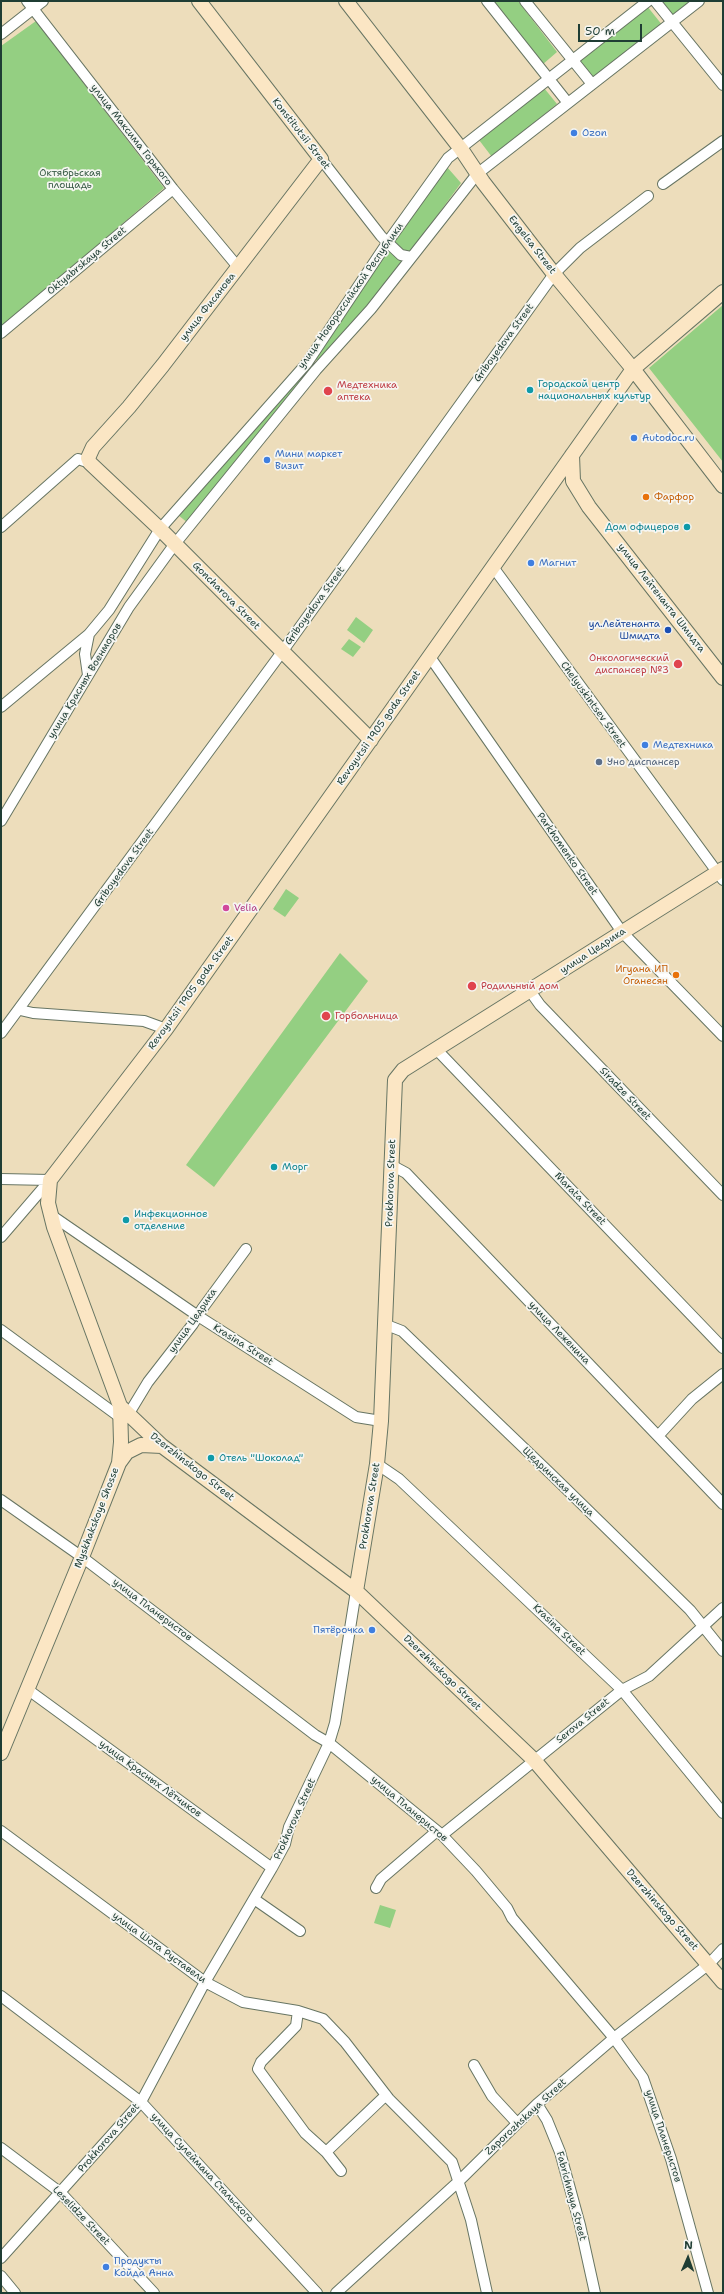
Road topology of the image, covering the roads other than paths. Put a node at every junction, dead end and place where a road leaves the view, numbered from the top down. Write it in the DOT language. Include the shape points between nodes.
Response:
graph roads {
  1 [pos="43,1"];
  2 [pos="199,1"];
  3 [pos="346,1"];
  4 [pos="487,1"];
  5 [pos="525,1"];
  6 [pos="648,1"];
  7 [pos="655,1"];
  8 [pos="699,1"];
  9 [pos="30,5"];
  10 [pos="672,22"];
  11 [pos="1,34"];
  12 [pos="573,61"];
  13 [pos="548,80"];
  14 [pos="592,84"];
  15 [pos="723,85"];
  16 [pos="568,103"];
  17 [pos="723,141"];
  18 [pos="462,149"];
  19 [pos="321,159"];
  20 [pos="477,174"];
  21 [pos="664,184"];
  22 [pos="173,189"];
  23 [pos="648,196"];
  24 [pos="387,243"];
  25 [pos="411,257"];
  26 [pos="238,267"];
  27 [pos="554,274"];
  28 [pos="723,292"];
  29 [pos="1,333"];
  30 [pos="633,369"];
  31 [pos="87,455"];
  32 [pos="572,455"];
  33 [pos="723,486"];
  34 [pos="1,527"];
  35 [pos="160,529"];
  36 [pos="174,545"];
  37 [pos="493,567"];
  38 [pos="89,634"];
  39 [pos="282,652"];
  40 [pos="430,657"];
  41 [pos="88,675"];
  42 [pos="723,678"];
  43 [pos="1,707"];
  44 [pos="371,740"];
  45 [pos="1,821"];
  46 [pos="721,874"];
  47 [pos="622,932"];
  48 [pos="530,991"];
  49 [pos="20,1010"];
  50 [pos="5,1021"];
  51 [pos="166,1029"];
  52 [pos="1,1033"];
  53 [pos="723,1036"];
  54 [pos="437,1050"];
  55 [pos="394,1093"];
  56 [pos="392,1166"];
  57 [pos="1,1179"];
  58 [pos="28,1180"];
  59 [pos="50,1183"];
  60 [pos="723,1195"];
  61 [pos="33,1202"];
  62 [pos="51,1215"];
  63 [pos="1,1238"];
  64 [pos="246,1249"];
  65 [pos="198,1316"];
  66 [pos="384,1324"];
  67 [pos="1,1330"];
  68 [pos="723,1348"];
  69 [pos="723,1374"];
  70 [pos="123,1413"];
  71 [pos="381,1421"];
  72 [pos="658,1436"];
  73 [pos="162,1446"];
  74 [pos="119,1463"];
  75 [pos="377,1464"];
  76 [pos="1,1500"];
  77 [pos="723,1504"];
  78 [pos="362,1554"];
  79 [pos="82,1557"];
  80 [pos="327,1569"];
  81 [pos="356,1590"];
  82 [pos="723,1608"];
  83 [pos="702,1626"];
  84 [pos="723,1651"];
  85 [pos="27,1690"];
  86 [pos="622,1690"];
  87 [pos="329,1743"];
  88 [pos="1,1753"];
  89 [pos="534,1760"];
  90 [pos="723,1813"];
  91 [pos="1,1832"];
  92 [pos="439,1833"];
  93 [pos="272,1868"];
  94 [pos="376,1888"];
  95 [pos="254,1899"];
  96 [pos="300,1931"];
  97 [pos="723,1949"];
  98 [pos="709,1964"];
  99 [pos="204,1982"];
  100 [pos="723,1982"];
  101 [pos="1,1996"];
  102 [pos="298,2010"];
  103 [pos="614,2038"];
  104 [pos="474,2065"];
  105 [pos="386,2095"];
  106 [pos="141,2102"];
  107 [pos="537,2104"];
  108 [pos="517,2123"];
  109 [pos="1,2148"];
  110 [pos="326,2152"];
  111 [pos="341,2172"];
  112 [pos="458,2182"];
  113 [pos="61,2193"];
  114 [pos="1,2258"];
  115 [pos="1,2276"];
  116 [pos="15,2293"];
  117 [pos="154,2293"];
  118 [pos="317,2293"];
  119 [pos="336,2293"];
  120 [pos="487,2293"];
  121 [pos="595,2293"];
  122 [pos="708,2293"];
  1 -- 9 [label="street"];
  2 -- 19 [label="street, Konstitutsii Street"];
  3 -- 18 [label="street, Engelsa Street"];
  4 -- 13 [label="street"];
  5 -- 12 [label="street"];
  6 -- 12 [label="street, улица Новороссийской Республики"];
  7 -- 10 [label="street"];
  8 -- 10 [label="street, улица Новороссийской Республики"];
  9 -- 11 [label="street"];
  9 -- 22 [label="street, улица Максима Горького"];
  10 -- 14 [label="street, улица Новороссийской Республики"];
  10 -- 15 [label="street"];
  12 -- 13 [label="street, улица Новороссийской Республики"];
  12 -- 14 [label="street"];
  13 -- 16 [label="street"];
  13 -- 18 [label="street, улица Новороссийской Республики"];
  14 -- 16 [label="street, улица Новороссийской Республики"];
  16 -- 20 [label="street, улица Новороссийской Республики"];
  17 -- 21 [label="street"];
  18 -- 20 [label="street, Engelsa Street"];
  18 -- 24 [label="street, улица Новороссийской Республики" via="448,158"];
  19 -- 24 [label="street, Konstitutsii Street"];
  19 -- 26 [label="street, улица Фисанова"];
  20 -- 25 [label="street, улица Новороссийской Республики"];
  20 -- 27 [label="street, Engelsa Street"];
  22 -- 26 [label="street, улица Максима Горького"];
  22 -- 29 [label="street, Oktyabrskaya Street"];
  23 -- 27 [label="street, Griboyedova Street" via="580,248"];
  24 -- 25 [label="street, Konstitutsii Street" via="401,255"];
  24 -- 35 [label="street, улица Новороссийской Республики" via="307,363"];
  25 -- 36 [label="street, улица Новороссийской Республики" via="371,309 316,370"];
  26 -- 31 [label="street, улица Фисанова" via="129,407"];
  27 -- 30 [label="street, Engelsa Street"];
  27 -- 39 [label="street, Griboyedova Street"];
  28 -- 30 [label="street, Revoyutsii 1905 goda Street"];
  30 -- 32 [label="street, Revoyutsii 1905 goda Street"];
  30 -- 33 [label="street, Engelsa Street"];
  31 -- 34 [label="street, улица Фисанова"];
  31 -- 35 [label="street, Goncharova Street"];
  32 -- 37 [label="street, Revoyutsii 1905 goda Street"];
  32 -- 42 [label="street, улица Лейтенанта Шмидта" via="573,481 589,507"];
  35 -- 36 [label="street, Goncharova Street"];
  35 -- 38 [label="street, улица Новороссийской Республики" via="108,610"];
  36 -- 39 [label="street, Goncharova Street"];
  36 -- 41 [label="street, улица Красных Военморов" via="129,607"];
  37 -- 40 [label="street, Revoyutsii 1905 goda Street"];
  37 -- 46 [label="street, Chelyuskintsev Street"];
  38 -- 41 [label="street" via="85,654"];
  38 -- 43 [label="street, улица Новороссийской Республики"];
  39 -- 44 [label="street, Goncharova Street"];
  39 -- 49 [label="street, Griboyedova Street"];
  40 -- 44 [label="street, Revoyutsii 1905 goda Street"];
  40 -- 47 [label="street, Parkhomenko Street"];
  41 -- 45 [label="street, улица Красных Военморов"];
  44 -- 51 [label="street, Revoyutsii 1905 goda Street"];
  46 -- 47 [label="street, улица Цедрика"];
  47 -- 48 [label="street, улица Цедрика"];
  47 -- 53 [label="street, Parkhomenko Street"];
  48 -- 54 [label="street, улица Цедрика"];
  48 -- 60 [label="street, Siradze Street" via="540,1005"];
  49 -- 50 [label="street, Griboyedova Street"];
  49 -- 51 [label="street" via="144,1022"];
  50 -- 52 [label="street, Griboyedova Street"];
  51 -- 59 [label="street, Revoyutsii 1905 goda Street"];
  54 -- 55 [label="street, улица Цедрика" via="403,1070 395,1080"];
  54 -- 68 [label="street, Marata Street"];
  55 -- 56 [label="street, Prokhorova Street"];
  56 -- 66 [label="street, Prokhorova Street"];
  56 -- 72 [label="street, улица Леженина" via="406,1173"];
  57 -- 58 [label="street"];
  58 -- 59 [label="street"];
  58 -- 61 [label="street" via="36,1188"];
  59 -- 61 [label="street, Revoyutsii 1905 goda Street"];
  59 -- 62 [label="street, Myskhakskoye Shosse" via="47,1198"];
  61 -- 63 [label="street, Revoyutsii 1905 goda Street"];
  62 -- 65 [label="street, Krasina Street"];
  62 -- 70 [label="street, Myskhakskoye Shosse"];
  64 -- 65 [label="street, улица Цедрика"];
  65 -- 70 [label="street, улица Цедрика"];
  65 -- 71 [label="street, Krasina Street" via="356,1417"];
  66 -- 71 [label="street, Prokhorova Street"];
  66 -- 83 [label="street, Щедринская улица" via="402,1331 690,1610"];
  67 -- 70 [label="street"];
  69 -- 72 [label="street" via="692,1399"];
  70 -- 73 [label="street, Dzerzhinskogo Street"];
  70 -- 74 [label="street, Myskhakskoye Shosse"];
  71 -- 75 [label="street, Prokhorova Street"];
  72 -- 77 [label="street, улица Леженина"];
  73 -- 74 [label="street" via="141,1445 127,1452"];
  73 -- 80 [label="street, Dzerzhinskogo Street"];
  74 -- 79 [label="street, Myskhakskoye Shosse"];
  75 -- 78 [label="street, Prokhorova Street"];
  75 -- 86 [label="street, Krasina Street" via="410,1489"];
  76 -- 79 [label="street, улица Планеристов"];
  78 -- 80 [label="street" via="351,1572"];
  78 -- 81 [label="street, Prokhorova Street"];
  79 -- 85 [label="street, Myskhakskoye Shosse"];
  79 -- 87 [label="street, улица Планеристов" via="315,1735"];
  80 -- 81 [label="street, Dzerzhinskogo Street"];
  81 -- 87 [label="street, Prokhorova Street" via="335,1723"];
  81 -- 89 [label="street, Dzerzhinskogo Street"];
  82 -- 83 [label="street, Serova Street"];
  83 -- 84 [label="street, Щедринская улица"];
  83 -- 86 [label="street, Serova Street" via="649,1676"];
  85 -- 88 [label="street, Myskhakskoye Shosse"];
  85 -- 93 [label="street, улица Красных Лётчиков"];
  86 -- 89 [label="street, Serova Street"];
  86 -- 90 [label="street, Krasina Street"];
  87 -- 92 [label="street, улица Планеристов"];
  87 -- 93 [label="street, Prokhorova Street"];
  89 -- 92 [label="street, Serova Street"];
  89 -- 98 [label="street, Dzerzhinskogo Street"];
  91 -- 99 [label="street, улица Шота Руставели"];
  92 -- 94 [label="street, Serova Street" via="381,1879"];
  92 -- 103 [label="street, улица Планеристов" via="476,1871 507,1908 512,1918"];
  93 -- 95 [label="street, Prokhorova Street"];
  95 -- 96 [label="street"];
  95 -- 99 [label="street, Prokhorova Street"];
  97 -- 98 [label="street, Zaporozhskaya Street"];
  98 -- 100 [label="street, Dzerzhinskogo Street"];
  98 -- 103 [label="street, Zaporozhskaya Street"];
  99 -- 102 [label="street, улица Шота Руставели" via="243,2002"];
  99 -- 106 [label="street, Prokhorova Street"];
  101 -- 106 [label="street, улица Сулеймана Стальского"];
  102 -- 105 [label="street, улица Шота Руставели" via="323,2019 345,2042"];
  102 -- 110 [label="street" via="296,2026 258,2069 305,2133"];
  103 -- 107 [label="street, Zaporozhskaya Street"];
  103 -- 122 [label="street, улица Планеристов" via="643,2078 649,2091 671,2159"];
  104 -- 108 [label="street" via="492,2096"];
  105 -- 110 [label="street"];
  105 -- 112 [label="street, улица Шота Руставели" via="452,2162"];
  106 -- 113 [label="street, Prokhorova Street"];
  106 -- 118 [label="street, улица Сулеймана Стальского"];
  107 -- 108 [label="street, Zaporozhskaya Street"];
  107 -- 121 [label="street, Fabrichnaya Street" via="547,2120 560,2152"];
  108 -- 112 [label="street, Zaporozhskaya Street"];
  109 -- 113 [label="street, Leselidze Street"];
  110 -- 111 [label="street"];
  112 -- 119 [label="street, Zaporozhskaya Street"];
  112 -- 120 [label="street, улица Шота Руставели" via="471,2220"];
  113 -- 114 [label="street, Prokhorova Street"];
  113 -- 117 [label="street, Leselidze Street"];
  115 -- 116 [label="street"];
}
